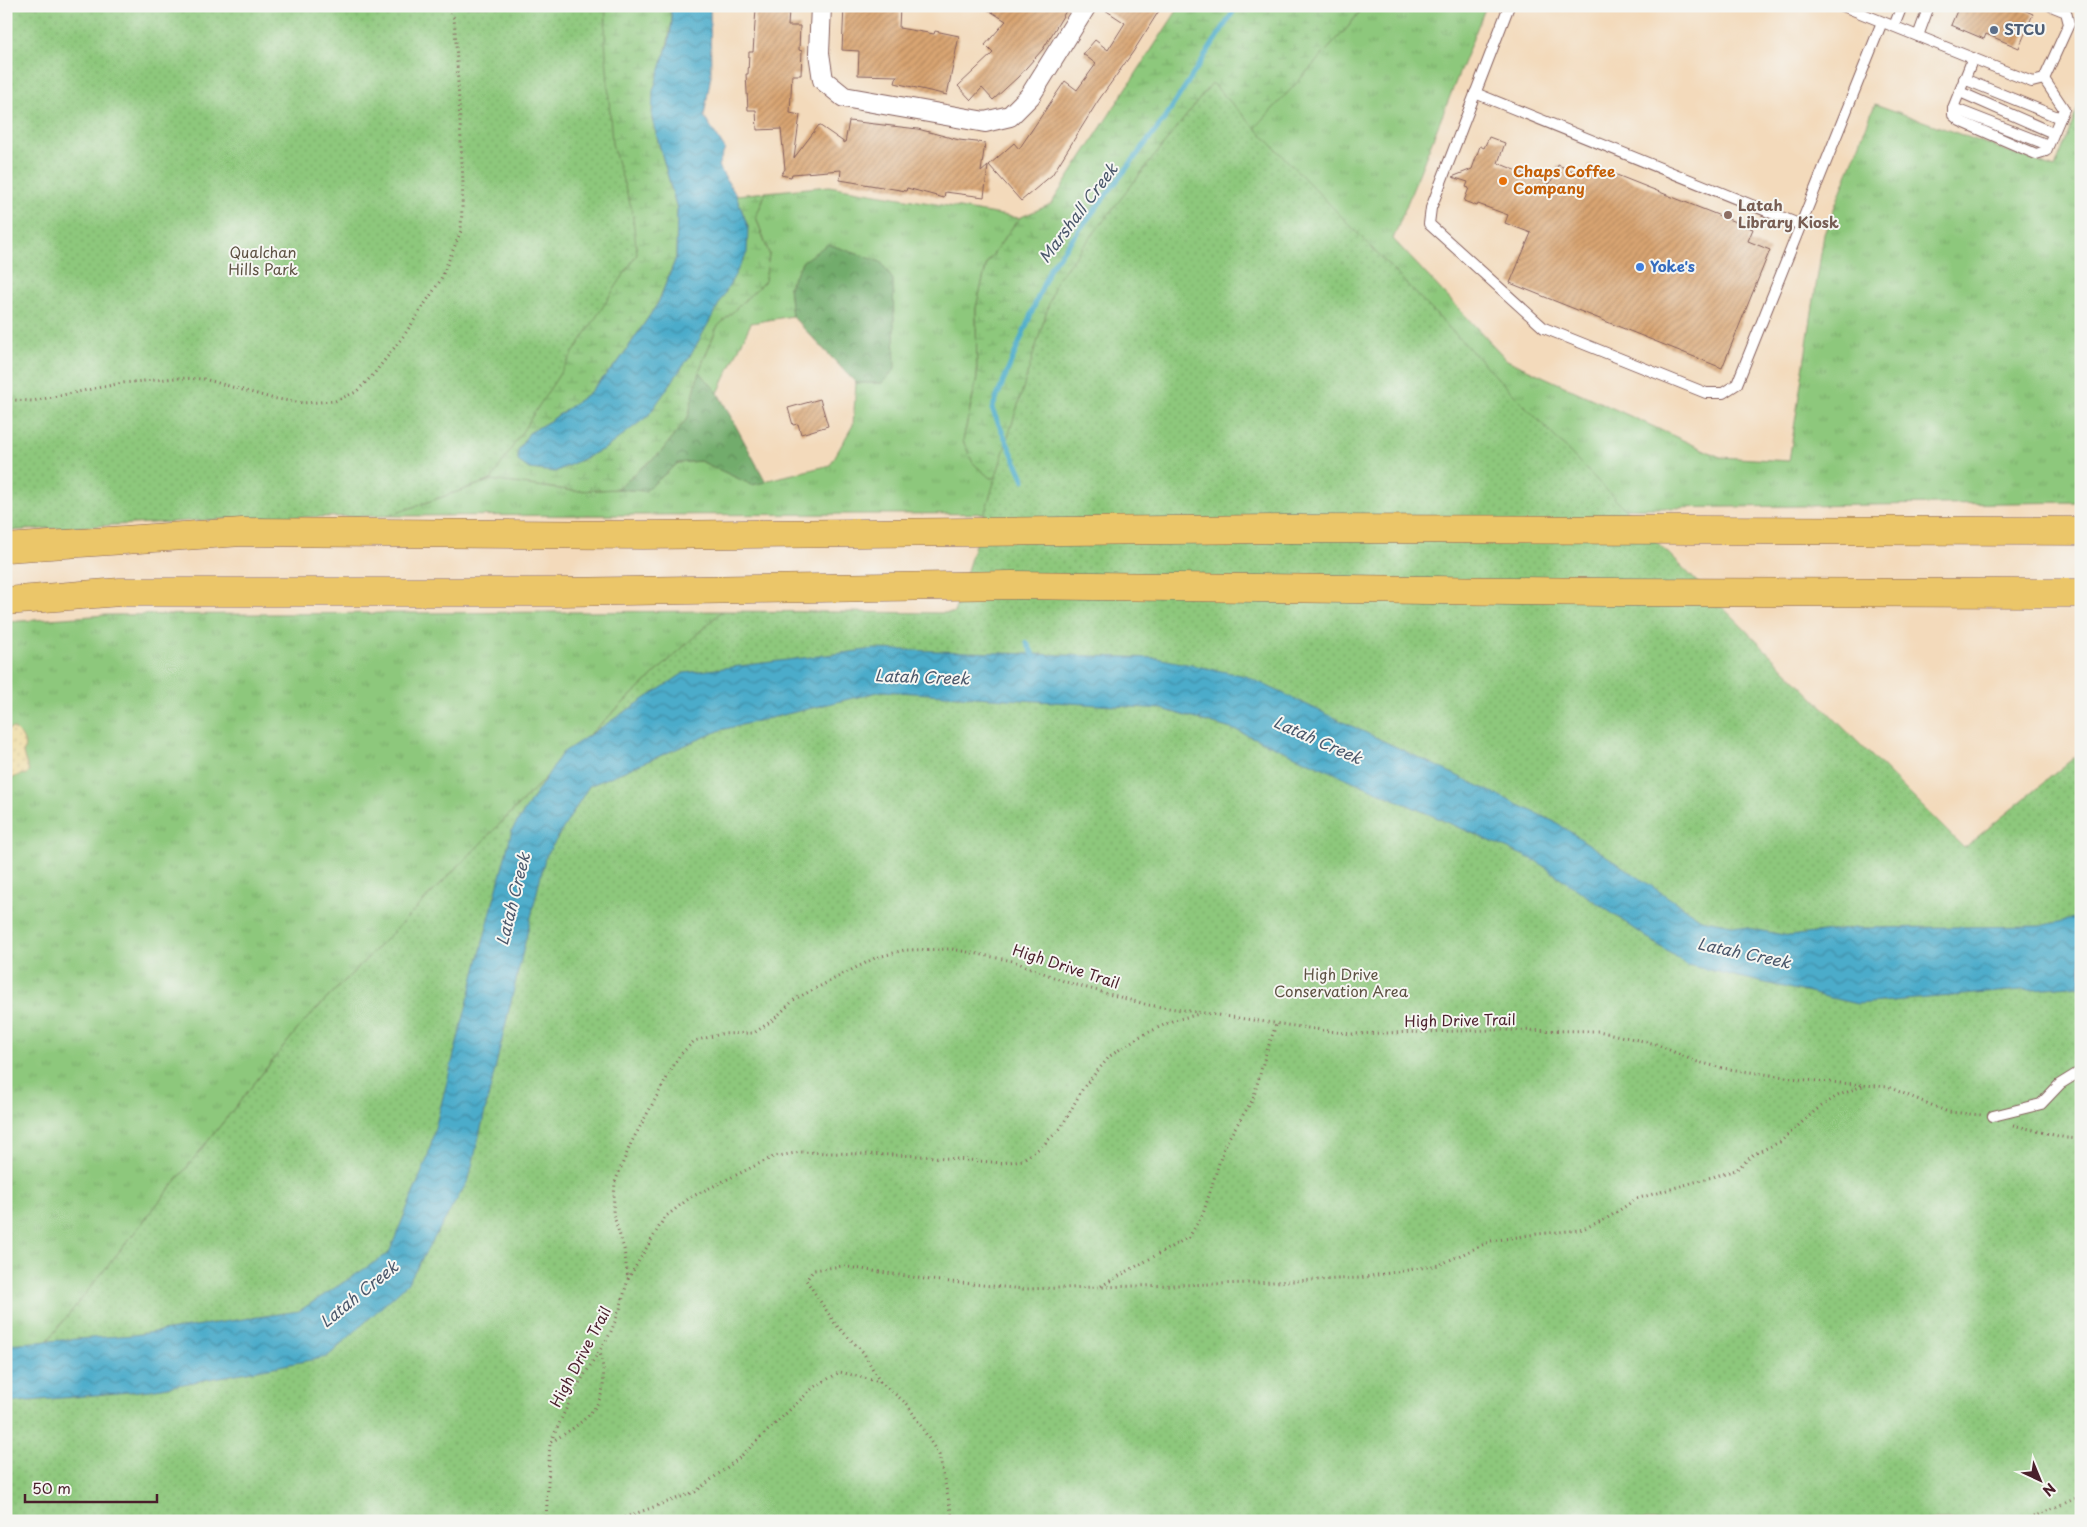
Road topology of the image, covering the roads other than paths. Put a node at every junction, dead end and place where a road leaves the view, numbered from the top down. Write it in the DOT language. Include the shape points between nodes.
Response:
graph roads {
  1 [pos="821,6"];
  2 [pos="1086,6"];
  3 [pos="1509,6"];
  4 [pos="1843,6"];
  5 [pos="1902,6"];
  6 [pos="1929,6"];
  7 [pos="2051,6"];
  8 [pos="1868,11"];
  9 [pos="1882,22"];
  10 [pos="1894,26"];
  11 [pos="1918,36"];
  12 [pos="1973,58"];
  13 [pos="1964,79"];
  14 [pos="2044,79"];
  15 [pos="1960,92"];
  16 [pos="1475,93"];
  17 [pos="2060,118"];
  18 [pos="2054,133"];
  19 [pos="1800,225"];
  20 [pos="2081,531"];
  21 [pos="6,548"];
  22 [pos="2081,593"];
  23 [pos="6,601"];
  24 [pos="2081,1071"];
  25 [pos="1992,1116"];
  1 -- 2 [label="street" via="819,53 823,80 844,97 985,122 1010,116 1030,96"];
  3 -- 16 [label="lane"];
  4 -- 8 [label="lane"];
  5 -- 10 [label="lane"];
  6 -- 11 [label="lane"];
  7 -- 14 [label="lane" via="2066,12 2069,24"];
  8 -- 9 [label="lane"];
  9 -- 10 [label="lane"];
  9 -- 19 [label="lane"];
  10 -- 11 [label="lane"];
  11 -- 12 [label="lane"];
  12 -- 13 [label="lane"];
  12 -- 14 [label="lane" via="2032,82"];
  13 -- 15 [label="lane"];
  13 -- 17 [label="lane"];
  14 -- 17 [label="lane" via="2064,109"];
  15 -- 18 [label="lane"];
  15 -- 18 [label="lane" via="1953,108 1960,121 2036,154 2046,151"];
  16 -- 19 [label="lane"];
  16 -- 19 [label="lane" via="1431,208 1429,224 1544,328 1706,393 1723,393 1737,384"];
  17 -- 18 [label="lane"];
  20 -- 21 [label="highway" via="1285,529 732,535 242,532"];
  22 -- 23 [label="highway" via="1606,592 1012,585 550,592 120,592"];
  24 -- 25 [label="lane" via="2060,1084 2041,1104"];
}
